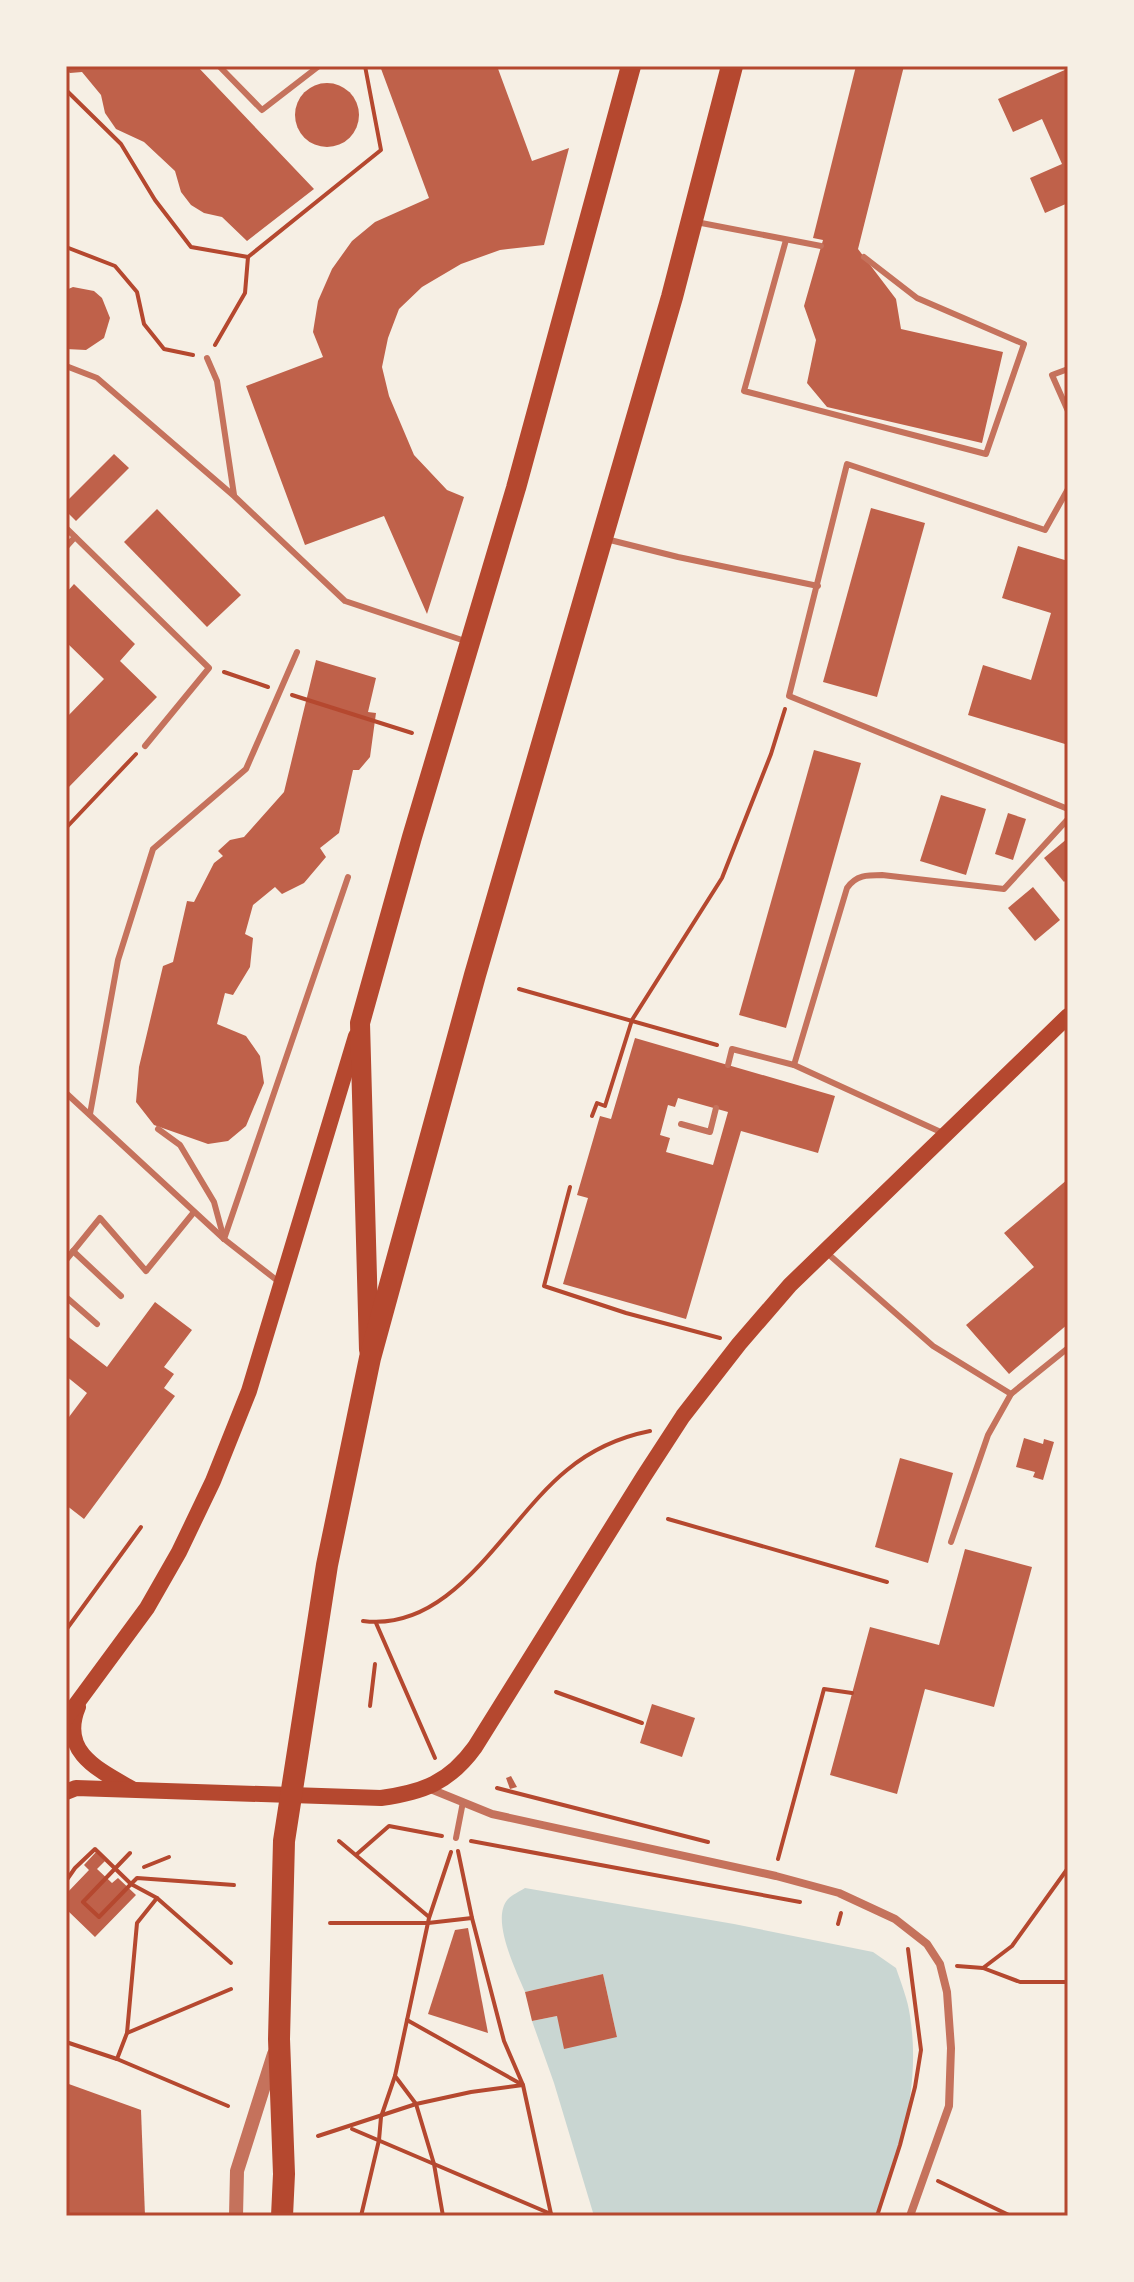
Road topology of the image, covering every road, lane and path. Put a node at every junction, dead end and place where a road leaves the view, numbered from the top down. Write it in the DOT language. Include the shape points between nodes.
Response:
graph roads {
  1 [pos="219,66"];
  2 [pos="319,66"];
  3 [pos="365,66"];
  4 [pos="631,66"];
  5 [pos="732,66"];
  6 [pos="66,90"];
  7 [pos="692,221"];
  8 [pos="786,240"];
  9 [pos="821,246"];
  10 [pos="66,247"];
  11 [pos="248,257"];
  12 [pos="864,257"];
  13 [pos="207,358"];
  14 [pos="66,366"];
  15 [pos="1068,369"];
  16 [pos="1068,411"];
  17 [pos="1068,489"];
  18 [pos="234,496"];
  19 [pos="66,528"];
  20 [pos="75,537"];
  21 [pos="601,537"];
  22 [pos="66,547"];
  23 [pos="818,586"];
  24 [pos="468,642"];
  25 [pos="297,652"];
  26 [pos="209,668"];
  27 [pos="279,690"];
  28 [pos="789,696"];
  29 [pos="412,733"];
  30 [pos="145,746"];
  31 [pos="1068,809"];
  32 [pos="1068,819"];
  33 [pos="66,828"];
  34 [pos="348,877"];
  35 [pos="519,989"];
  36 [pos="1068,1016"];
  37 [pos="632,1020"];
  38 [pos="360,1023"];
  39 [pos="732,1049"];
  40 [pos="728,1065"];
  41 [pos="794,1065"];
  42 [pos="66,1093"];
  43 [pos="716,1108"];
  44 [pos="90,1114"];
  45 [pos="592,1116"];
  46 [pos="681,1124"];
  47 [pos="158,1129"];
  48 [pos="945,1134"];
  49 [pos="570,1187"];
  50 [pos="194,1212"];
  51 [pos="224,1239"];
  52 [pos="73,1251"];
  53 [pos="824,1251"];
  54 [pos="66,1260"];
  55 [pos="282,1284"];
  56 [pos="121,1296"];
  57 [pos="66,1297"];
  58 [pos="97,1324"];
  59 [pos="739,1344"];
  60 [pos="1068,1348"];
  61 [pos="370,1358"];
  62 [pos="1011,1394"];
  63 [pos="658,1429"];
  64 [pos="668,1519"];
  65 [pos="141,1527"];
  66 [pos="951,1542"];
  67 [pos="887,1582"];
  68 [pos="363,1621"];
  69 [pos="376,1623"];
  70 [pos="66,1630"];
  71 [pos="375,1664"];
  72 [pos="556,1692"];
  73 [pos="852,1693"];
  74 [pos="83,1695"];
  75 [pos="370,1706"];
  76 [pos="66,1718"];
  77 [pos="642,1723"];
  78 [pos="435,1758"];
  79 [pos="427,1788"];
  80 [pos="497,1788"];
  81 [pos="134,1790"];
  82 [pos="66,1792"];
  83 [pos="290,1795"];
  84 [pos="463,1802"];
  85 [pos="456,1838"];
  86 [pos="339,1841"];
  87 [pos="719,1845"];
  88 [pos="130,1853"];
  89 [pos="357,1854"];
  90 [pos="169,1857"];
  91 [pos="778,1860"];
  92 [pos="144,1867"];
  93 [pos="1068,1868"];
  94 [pos="116,1869"];
  95 [pos="66,1881"];
  96 [pos="131,1884"];
  97 [pos="234,1885"];
  98 [pos="157,1898"];
  99 [pos="800,1902"];
  100 [pos="828,1909"];
  101 [pos="841,1913"];
  102 [pos="849,1917"];
  103 [pos="472,1918"];
  104 [pos="428,1920"];
  105 [pos="330,1923"];
  106 [pos="838,1924"];
  107 [pos="905,1935"];
  108 [pos="231,1963"];
  109 [pos="940,1964"];
  110 [pos="983,1968"];
  111 [pos="1068,1982"];
  112 [pos="231,1989"];
  113 [pos="407,2020"];
  114 [pos="127,2033"];
  115 [pos="279,2039"];
  116 [pos="66,2042"];
  117 [pos="117,2059"];
  118 [pos="395,2076"];
  119 [pos="523,2085"];
  120 [pos="416,2104"];
  121 [pos="228,2106"];
  122 [pos="381,2117"];
  123 [pos="350,2128"];
  124 [pos="318,2136"];
  125 [pos="379,2140"];
  126 [pos="434,2164"];
  127 [pos="925,2175"];
  128 [pos="552,2215"];
  129 [pos="236,2216"];
  130 [pos="282,2216"];
  131 [pos="361,2216"];
  132 [pos="443,2216"];
  133 [pos="877,2216"];
  134 [pos="910,2216"];
  135 [pos="1011,2216"];
  1 -- 2 [label="lane" via="262,110"];
  3 -- 11 [label="path" via="381,150"];
  4 -- 24 [label="main road" via="516,488"];
  5 -- 7 [label="highway"];
  6 -- 11 [label="path" via="121,144 191,247"];
  7 -- 8 [label="lane"];
  7 -- 21 [label="highway"];
  8 -- 9 [label="lane"];
  8 -- 12 [label="lane" via="744,391 986,454 1024,344 917,298"];
  10 -- 13 [label="path" via="115,266 137,292 144,324 164,349"];
  11 -- 13 [label="path" via="245,293"];
  13 -- 18 [label="lane" via="217,381"];
  14 -- 18 [label="lane" via="97,378"];
  15 -- 16 [label="lane" via="1052,375"];
  17 -- 23 [label="lane" via="1045,530 847,464"];
  18 -- 24 [label="lane" via="345,601"];
  19 -- 20 [label="lane"];
  20 -- 22 [label="lane"];
  20 -- 26 [label="lane"];
  21 -- 23 [label="lane"];
  21 -- 61 [label="highway"];
  23 -- 28 [label="lane"];
  24 -- 38 [label="main road"];
  25 -- 27 [label="lane"];
  26 -- 27 [label="path"];
  26 -- 30 [label="lane"];
  27 -- 29 [label="path"];
  27 -- 44 [label="lane" via="246,769 153,849 118,960"];
  28 -- 31 [label="lane"];
  28 -- 37 [label="path" via="722,878"];
  30 -- 33 [label="path"];
  32 -- 41 [label="lane" via="1004,889 882,875 852,880"];
  34 -- 51 [label="lane"];
  35 -- 37 [label="path"];
  36 -- 48 [label="main road"];
  37 -- 39 [label="path"];
  37 -- 45 [label="path" via="605,1106 597,1103"];
  38 -- 55 [label="main road"];
  38 -- 61 [label="main road"];
  39 -- 40 [label="lane"];
  39 -- 41 [label="lane"];
  41 -- 48 [label="lane"];
  42 -- 44 [label="lane"];
  43 -- 46 [label="lane" via="710,1132"];
  44 -- 50 [label="lane"];
  47 -- 51 [label="lane" via="180,1145 214,1202"];
  48 -- 53 [label="main road"];
  49 -- 59 [label="path" via="544,1286"];
  50 -- 51 [label="lane"];
  50 -- 52 [label="lane" via="146,1271 100,1218"];
  51 -- 55 [label="lane"];
  52 -- 54 [label="lane"];
  52 -- 56 [label="lane"];
  53 -- 59 [label="main road"];
  53 -- 62 [label="lane" via="933,1346"];
  55 -- 74 [label="main road" via="249,1391 179,1552 147,1608"];
  57 -- 58 [label="lane"];
  59 -- 79 [label="main road" via="683,1416 475,1747 460,1767"];
  60 -- 62 [label="lane"];
  61 -- 83 [label="highway" via="327,1565"];
  62 -- 66 [label="lane" via="988,1435"];
  63 -- 69 [label="path" via="612,1443 568,1469 452,1592 423,1612"];
  64 -- 67 [label="path"];
  65 -- 70 [label="path"];
  68 -- 69 [label="path"];
  69 -- 78 [label="path"];
  71 -- 75 [label="path"];
  72 -- 77 [label="path"];
  73 -- 91 [label="path" via="824,1689"];
  74 -- 76 [label="main road"];
  74 -- 81 [label="main road" via="73,1720 76,1744 100,1771"];
  79 -- 83 [label="main road" via="381,1798"];
  79 -- 84 [label="street"];
  80 -- 87 [label="path"];
  81 -- 82 [label="main road"];
  81 -- 83 [label="main road"];
  83 -- 115 [label="highway"];
  84 -- 85 [label="lane"];
  84 -- 109 [label="street" via="492,1814 839,1893 895,1919 927,1944"];
  85 -- 89 [label="path" via="389,1826"];
  85 -- 99 [label="path"];
  85 -- 103 [label="path"];
  85 -- 104 [label="path"];
  86 -- 89 [label="path"];
  88 -- 94 [label="path"];
  89 -- 104 [label="path"];
  90 -- 92 [label="path"];
  93 -- 110 [label="path" via="1012,1946"];
  94 -- 95 [label="path" via="95,1849"];
  94 -- 96 [label="path"];
  94 -- 96 [label="path" via="83,1902 99,1917"];
  96 -- 97 [label="path" via="137,1878"];
  96 -- 98 [label="path"];
  98 -- 108 [label="path"];
  98 -- 114 [label="path" via="137,1923"];
  100 -- 101 [label="path"];
  101 -- 102 [label="path"];
  101 -- 106 [label="path"];
  103 -- 104 [label="path"];
  103 -- 119 [label="path" via="504,2041"];
  104 -- 105 [label="path"];
  104 -- 113 [label="path"];
  107 -- 133 [label="path" via="921,2050 900,2145"];
  109 -- 110 [label="path"];
  109 -- 127 [label="street" via="951,2048 949,2106"];
  110 -- 111 [label="path" via="1020,1982"];
  112 -- 114 [label="path"];
  113 -- 118 [label="path"];
  113 -- 119 [label="path"];
  114 -- 117 [label="path"];
  115 -- 129 [label="street" via="237,2171"];
  115 -- 130 [label="highway"];
  116 -- 117 [label="path"];
  117 -- 121 [label="path"];
  118 -- 120 [label="path"];
  118 -- 122 [label="path"];
  119 -- 120 [label="path"];
  119 -- 128 [label="path"];
  120 -- 122 [label="path"];
  120 -- 126 [label="path"];
  122 -- 123 [label="path"];
  122 -- 125 [label="path"];
  123 -- 124 [label="path"];
  123 -- 125 [label="path"];
  125 -- 126 [label="path"];
  125 -- 131 [label="path"];
  126 -- 128 [label="path"];
  126 -- 132 [label="path"];
  127 -- 134 [label="street"];
  127 -- 135 [label="path"];
}
